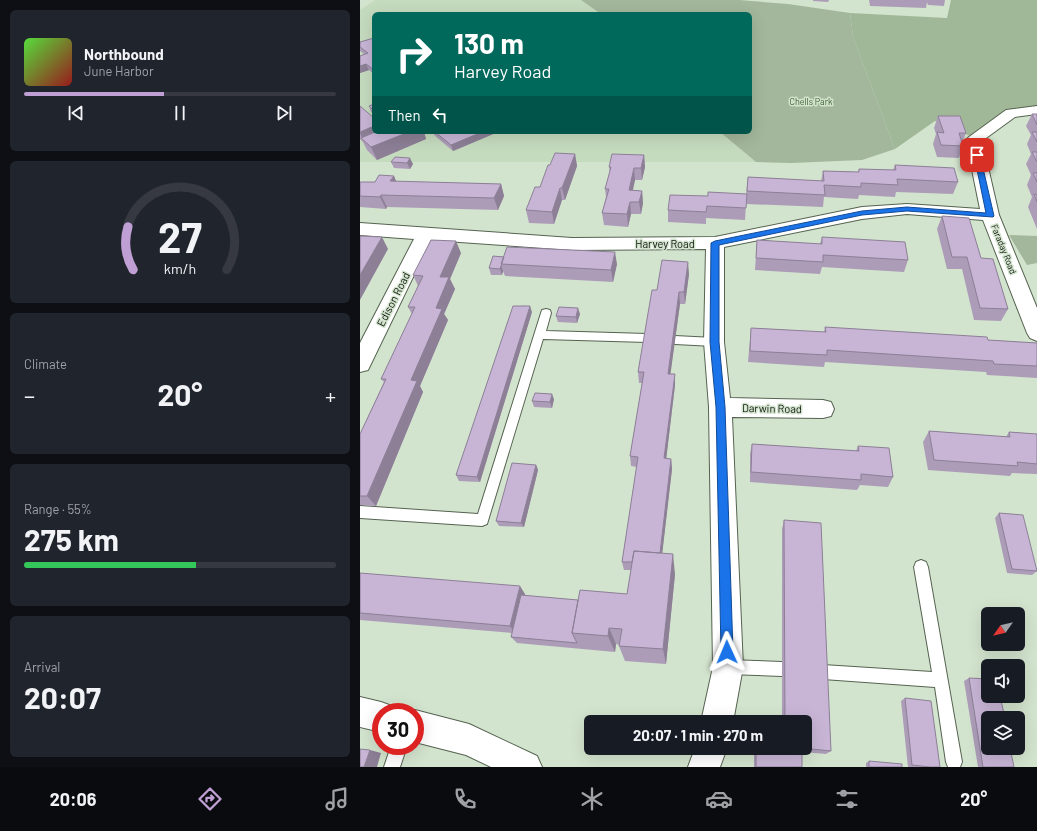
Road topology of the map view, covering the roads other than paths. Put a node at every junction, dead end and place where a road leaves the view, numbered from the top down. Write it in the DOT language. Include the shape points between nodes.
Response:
graph roads {
  1 [pos="1037,110"];
  2 [pos="990,216"];
  3 [pos="360,229"];
  4 [pos="425,234"];
  5 [pos="715,243"];
  6 [pos="546,313"];
  7 [pos="1037,333"];
  8 [pos="540,335"];
  9 [pos="647,338"];
  10 [pos="675,340"];
  11 [pos="714,342"];
  12 [pos="360,364"];
  13 [pos="720,407"];
  14 [pos="823,410"];
  15 [pos="360,512"];
  16 [pos="921,567"];
  17 [pos="728,667"];
  18 [pos="782,669"];
  19 [pos="823,672"];
  20 [pos="942,680"];
  21 [pos="360,712"];
  22 [pos="372,715"];
  23 [pos="718,715"];
  24 [pos="424,728"];
  25 [pos="396,755"];
  26 [pos="708,755"];
  27 [pos="954,762"];
  28 [pos="392,767"];
  29 [pos="526,767"];
  30 [pos="704,767"];
  1 -- 2 [label="street, Faraday Road" via="1011,113 974,140"];
  2 -- 5 [label="street, Harvey Road" via="907,209 862,213"];
  2 -- 7 [label="street, Faraday Road"];
  3 -- 4 [label="street, Harvey Road"];
  4 -- 5 [label="street, Harvey Road" via="572,244"];
  4 -- 12 [label="street, Edison Road"];
  5 -- 11 [label="street"];
  6 -- 8 [label="lane"];
  8 -- 9 [label="lane"];
  8 -- 15 [label="lane" via="482,520"];
  10 -- 11 [label="lane"];
  11 -- 13 [label="street"];
  13 -- 14 [label="street, Darwin Road"];
  13 -- 17 [label="street"];
  16 -- 20 [label="lane"];
  17 -- 18 [label="lane"];
  17 -- 23 [label="street"];
  19 -- 20 [label="lane"];
  20 -- 27 [label="lane"];
  21 -- 22 [label="street"];
  24 -- 29 [label="street" via="469,740"];
  25 -- 28 [label="lane"];
  26 -- 30 [label="street"];
}
